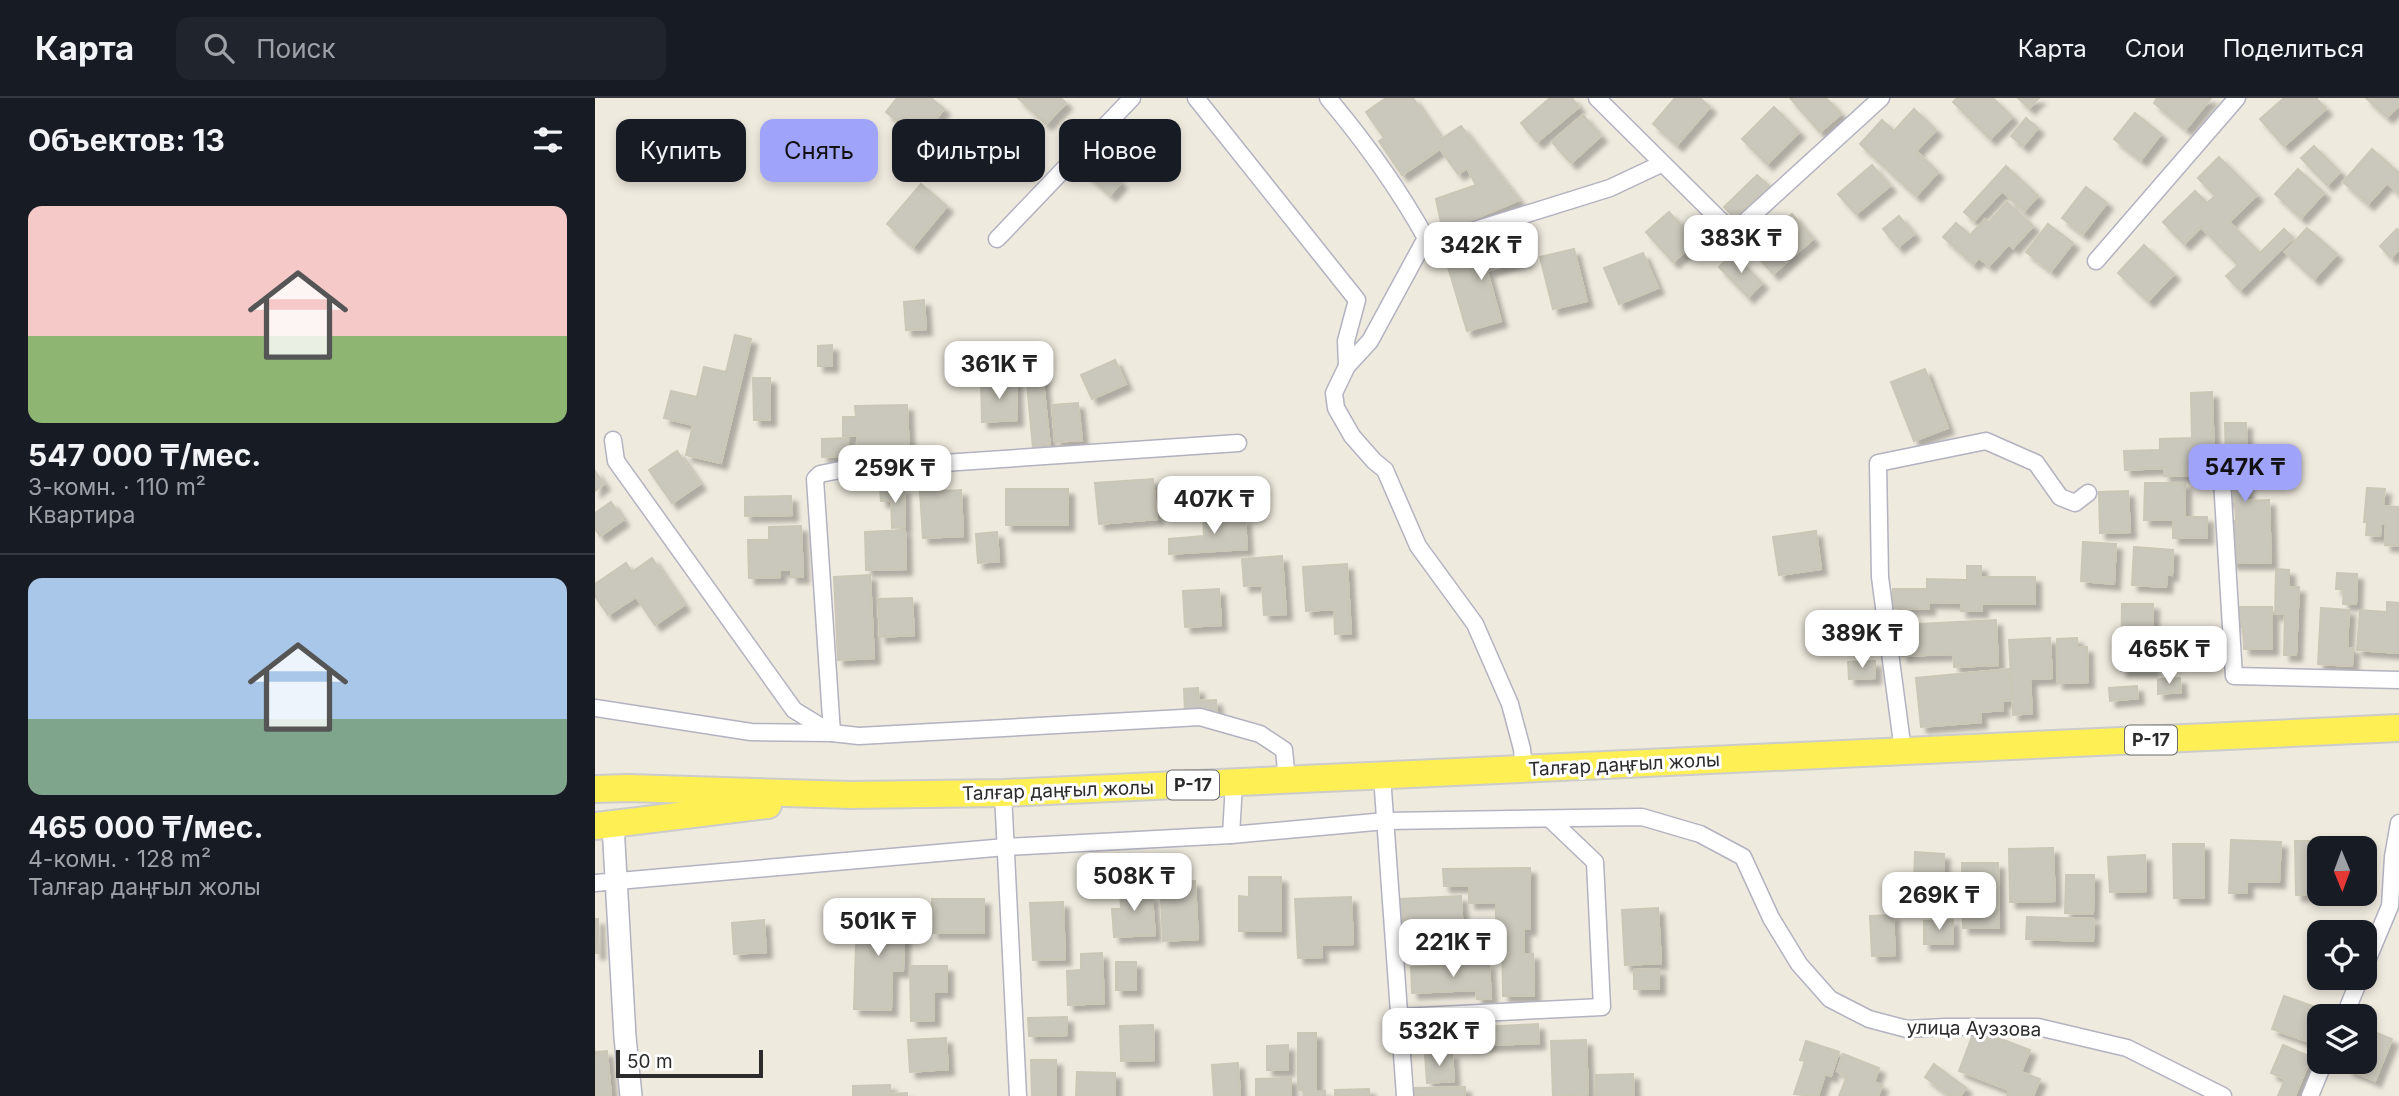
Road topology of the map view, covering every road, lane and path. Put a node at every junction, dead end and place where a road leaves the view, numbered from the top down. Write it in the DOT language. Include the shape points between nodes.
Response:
graph roads {
  1 [pos="1132,98"];
  2 [pos="1195,98"];
  3 [pos="1328,98"];
  4 [pos="1597,98"];
  5 [pos="1881,98"];
  6 [pos="2237,98"];
  7 [pos="1661,164"];
  8 [pos="1426,238"];
  9 [pos="997,239"];
  10 [pos="2096,261"];
  11 [pos="1347,366"];
  12 [pos="613,440"];
  13 [pos="1238,443"];
  14 [pos="2221,480"];
  15 [pos="2088,494"];
  16 [pos="2399,680"];
  17 [pos="595,708"];
  18 [pos="2399,728"];
  19 [pos="832,733"];
  20 [pos="1903,751"];
  21 [pos="1524,769"];
  22 [pos="1383,776"];
  23 [pos="1287,780"];
  24 [pos="1234,783"];
  25 [pos="595,789"];
  26 [pos="1003,793"];
  27 [pos="850,795"];
  28 [pos="1551,820"];
  29 [pos="1386,821"];
  30 [pos="2399,823"];
  31 [pos="604,825"];
  32 [pos="1231,835"];
  33 [pos="1006,847"];
  34 [pos="606,883"];
  35 [pos="2395,906"];
  36 [pos="2377,942"];
  37 [pos="1400,1017"];
  38 [pos="2319,1074"];
  39 [pos="631,1096"];
  40 [pos="1019,1096"];
  41 [pos="1405,1096"];
  42 [pos="2224,1096"];
  43 [pos="2310,1096"];
  1 -- 9 [label="street"];
  2 -- 11 [label="street" via="1357,300 1346,341"];
  3 -- 8 [label="street" via="1360,135"];
  4 -- 7 [label="street"];
  5 -- 7 [label="street" via="1733,233"];
  6 -- 10 [label="street"];
  7 -- 8 [label="street" via="1610,188 1450,238"];
  8 -- 11 [label="street" via="1370,341"];
  11 -- 21 [label="street" via="1334,393 1336,408 1352,436 1385,470 1417,546 1475,624 1510,704"];
  12 -- 19 [label="street" via="615,461 794,710"];
  13 -- 19 [label="street" via="820,474 815,479"];
  14 -- 16 [label="street" via="2234,676"];
  15 -- 20 [label="street" via="2075,503 2060,496 2036,463 1986,441 1878,463 1880,577"];
  17 -- 19 [label="street" via="751,732"];
  18 -- 20 [label="main road, Талғар даңғыл жолы / P-17"];
  19 -- 23 [label="street" via="859,736 1200,717 1260,734 1284,750"];
  20 -- 21 [label="main road, Талғар даңғыл жолы / P-17"];
  21 -- 22 [label="main road, Талғар даңғыл жолы / P-17"];
  22 -- 23 [label="main road, Талғар даңғыл жолы / P-17"];
  22 -- 29 [label="street"];
  23 -- 24 [label="main road, Талғар даңғыл жолы / P-17"];
  24 -- 26 [label="main road, Талғар даңғыл жолы / P-17"];
  24 -- 32 [label="street"];
  25 -- 27 [label="main road, Талғар даңғыл жолы / P-17"];
  26 -- 27 [label="main road, Талғар даңғыл жолы / P-17"];
  26 -- 33 [label="street"];
  27 -- 31 [label="main road, Талғар даңғыл жолы / P-17"];
  28 -- 29 [label="street, улица Ауэзова"];
  28 -- 37 [label="street" via="1594,862 1602,1007"];
  28 -- 42 [label="street, улица Ауэзова" via="1642,817 1700,834 1743,857 1799,964 1830,999 1869,1018 1907,1029 2038,1027 2127,1048"];
  29 -- 32 [label="street, улица Ауэзова"];
  29 -- 37 [label="street"];
  30 -- 35 [label="street" via="2393,857"];
  31 -- 34 [label="street"];
  32 -- 33 [label="street, улица Ауэзова"];
  33 -- 34 [label="street, улица Ауэзова"];
  33 -- 40 [label="street"];
  34 -- 39 [label="street"];
  35 -- 36 [label="street"];
  37 -- 41 [label="street"];
  38 -- 43 [label="street"];
}
